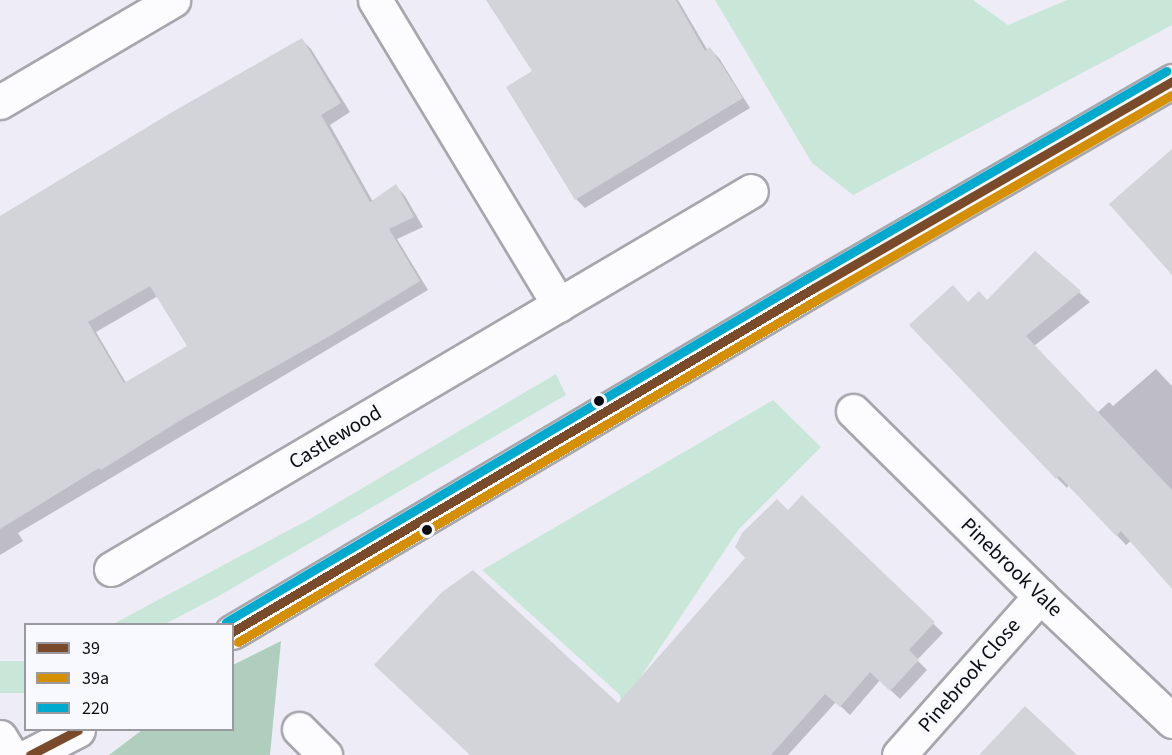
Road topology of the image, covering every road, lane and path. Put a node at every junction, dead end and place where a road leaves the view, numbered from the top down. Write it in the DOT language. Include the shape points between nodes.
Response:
graph roads {
  1 [pos="173,0"];
  2 [pos="375,0"];
  3 [pos="1172,81"];
  4 [pos="0,102"];
  5 [pos="751,191"];
  6 [pos="559,305"];
  7 [pos="853,411"];
  8 [pos="111,569"];
  9 [pos="1040,596"];
  10 [pos="234,631"];
  11 [pos="1172,721"];
  12 [pos="299,729"];
  13 [pos="74,731"];
  14 [pos="0,737"];
  15 [pos="11,755"];
  16 [pos="30,755"];
  17 [pos="325,755"];
  18 [pos="899,755"];
  1 -- 4 [label="street"];
  2 -- 6 [label="street"];
  3 -- 10 [label="street"];
  5 -- 6 [label="street, Castlewood"];
  6 -- 8 [label="street, Castlewood"];
  7 -- 9 [label="street, Pinebrook Vale"];
  9 -- 11 [label="street, Pinebrook Vale"];
  9 -- 18 [label="street, Pinebrook Close"];
  12 -- 17 [label="street"];
  13 -- 16 [label="street"];
  14 -- 15 [label="street"];
}
